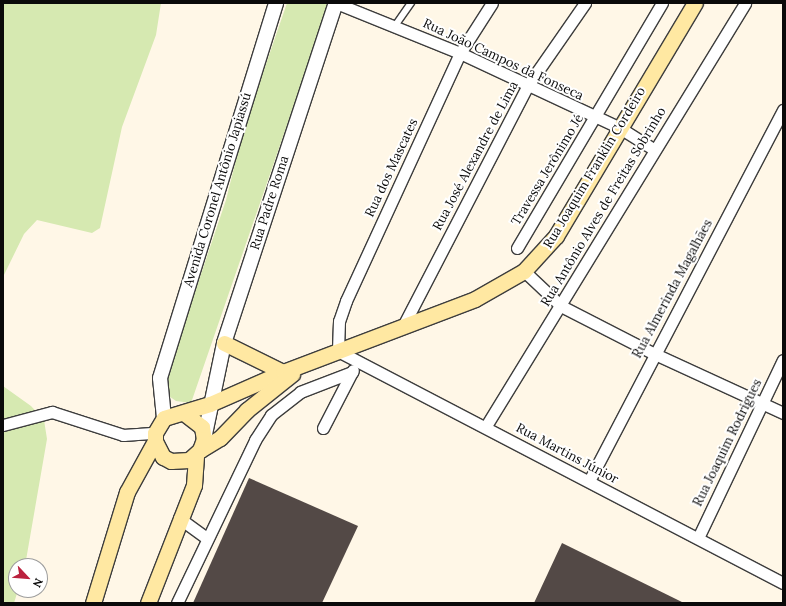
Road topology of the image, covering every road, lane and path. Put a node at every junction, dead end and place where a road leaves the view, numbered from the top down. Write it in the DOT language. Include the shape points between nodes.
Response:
graph roads {
  1 [pos="276,3"];
  2 [pos="336,3"];
  3 [pos="411,3"];
  4 [pos="492,3"];
  5 [pos="585,3"];
  6 [pos="662,3"];
  7 [pos="695,3"];
  8 [pos="745,3"];
  9 [pos="394,26"];
  10 [pos="460,53"];
  11 [pos="528,85"];
  12 [pos="783,110"];
  13 [pos="595,118"];
  14 [pos="620,128"];
  15 [pos="655,150"];
  16 [pos="517,248"];
  17 [pos="524,271"];
  18 [pos="561,306"];
  19 [pos="402,328"];
  20 [pos="224,343"];
  21 [pos="338,351"];
  22 [pos="655,354"];
  23 [pos="783,360"];
  24 [pos="308,362"];
  25 [pos="358,362"];
  26 [pos="283,372"];
  27 [pos="352,372"];
  28 [pos="763,403"];
  29 [pos="210,404"];
  30 [pos="184,413"];
  31 [pos="783,413"];
  32 [pos="164,418"];
  33 [pos="3,425"];
  34 [pos="486,426"];
  35 [pos="323,428"];
  36 [pos="155,437"];
  37 [pos="200,448"];
  38 [pos="589,481"];
  39 [pos="179,518"];
  40 [pos="208,538"];
  41 [pos="698,538"];
  42 [pos="783,583"];
  43 [pos="93,603"];
  44 [pos="148,603"];
  45 [pos="177,603"];
  1 -- 32 [label="street, Avenida Coronel Antônio Japiassú" via="160,378"];
  2 -- 9 [label="street, Rua João Campos da Fonseca"];
  2 -- 20 [label="street, Rua Padre Roma"];
  3 -- 9 [label="lane"];
  4 -- 10 [label="street, Rua dos Mascates"];
  5 -- 11 [label="street, Rua José Alexandre de Lima"];
  6 -- 13 [label="street, Travessa Jerônimo Jé"];
  7 -- 14 [label="main road, Rua Joaquim Franklin Cordeiro"];
  8 -- 15 [label="street, Rua Antônio Alves de Freitas Sobrinho"];
  9 -- 10 [label="street, Rua João Campos da Fonseca"];
  10 -- 11 [label="street, Rua João Campos da Fonseca"];
  10 -- 21 [label="street, Rua dos Mascates" via="346,301 339,321"];
  11 -- 13 [label="street, Rua João Campos da Fonseca"];
  11 -- 19 [label="street, Rua José Alexandre de Lima"];
  12 -- 22 [label="street, Rua Almerinda Magalhães"];
  13 -- 14 [label="street, Rua João Campos da Fonseca"];
  13 -- 16 [label="street, Travessa Jerônimo Jé"];
  14 -- 15 [label="street, Rua João Campos da Fonseca"];
  14 -- 17 [label="main road, Rua Joaquim Franklin Cordeiro" via="556,236"];
  15 -- 18 [label="street, Rua Antônio Alves de Freitas Sobrinho"];
  17 -- 18 [label="street"];
  17 -- 19 [label="main road, Rua Joaquim Franklin Cordeiro" via="475,300"];
  18 -- 22 [label="street"];
  18 -- 34 [label="street, Rua Antônio Alves de Freitas Sobrinho"];
  19 -- 21 [label="main road, Rua Joaquim Franklin Cordeiro"];
  20 -- 26 [label="main road"];
  20 -- 29 [label="street, Rua Padre Roma"];
  21 -- 24 [label="main road, Rua Joaquim Franklin Cordeiro"];
  21 -- 25 [label="street, Rua Martins Júnior"];
  22 -- 28 [label="street"];
  22 -- 38 [label="street, Rua Almerinda Magalhães"];
  23 -- 28 [label="street, Rua Joaquim Rodrigues"];
  24 -- 26 [label="main road, Rua Joaquim Franklin Cordeiro"];
  24 -- 37 [label="main road, Rua Joaquim Franklin Cordeiro" via="247,410 220,438"];
  25 -- 27 [label="street"];
  25 -- 34 [label="street, Rua Martins Júnior"];
  26 -- 29 [label="main road, Rua Joaquim Franklin Cordeiro"];
  27 -- 35 [label="street"];
  27 -- 40 [label="street" via="300,392 272,416 255,440"];
  28 -- 31 [label="street"];
  28 -- 41 [label="street, Rua Joaquim Rodrigues"];
  29 -- 30 [label="main road, Rua Joaquim Franklin Cordeiro"];
  29 -- 37 [label="street, Rua Padre Roma"];
  30 -- 32 [label="main road"];
  30 -- 37 [label="main road" via="202,427"];
  32 -- 36 [label="main road"];
  33 -- 36 [label="street" via="52,412 123,435"];
  34 -- 38 [label="street, Rua Martins Júnior"];
  36 -- 37 [label="main road" via="163,457 171,461 189,460"];
  36 -- 43 [label="main road" via="127,492"];
  37 -- 39 [label="main road" via="194,485"];
  38 -- 41 [label="street, Rua Martins Júnior"];
  39 -- 40 [label="street"];
  39 -- 44 [label="main road"];
  40 -- 45 [label="street"];
  41 -- 42 [label="street, Rua Martins Júnior"];
}
